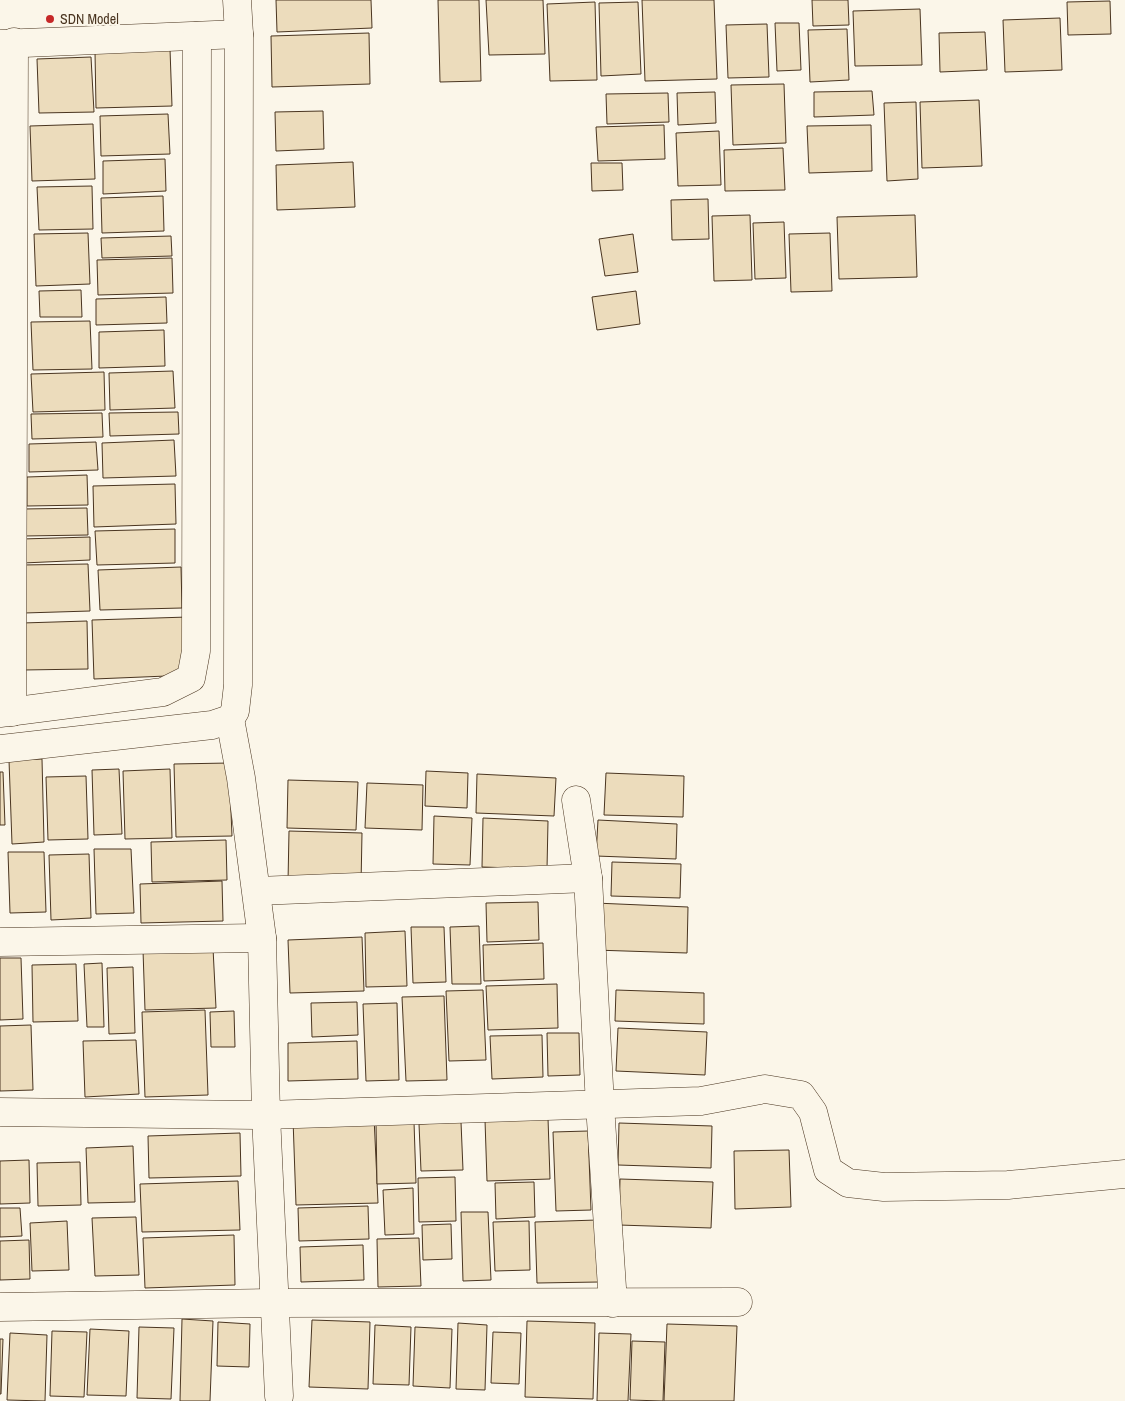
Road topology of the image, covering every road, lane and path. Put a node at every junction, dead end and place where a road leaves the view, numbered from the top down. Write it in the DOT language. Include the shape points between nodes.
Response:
graph roads {
  1 [pos="236,0"];
  2 [pos="239,34"];
  3 [pos="197,36"];
  4 [pos="7,43"];
  5 [pos="6,712"];
  6 [pos="230,719"];
  7 [pos="0,749"];
  8 [pos="576,800"];
  9 [pos="588,878"];
  10 [pos="257,890"];
  11 [pos="262,938"];
  12 [pos="0,942"];
  13 [pos="600,1105"];
  14 [pos="0,1112"];
  15 [pos="266,1115"];
  16 [pos="1125,1174"];
  17 [pos="738,1302"];
  18 [pos="274,1303"];
  19 [pos="613,1303"];
  20 [pos="0,1307"];
  21 [pos="279,1396"];
  1 -- 2 [label="street"];
  2 -- 3 [label="street"];
  2 -- 6 [label="street" via="238,685"];
  3 -- 4 [label="street"];
  3 -- 5 [label="street" via="196,652 190,678 163,692"];
  4 -- 5 [label="street"];
  6 -- 7 [label="street" via="212,725"];
  6 -- 10 [label="street"];
  8 -- 9 [label="street"];
  9 -- 10 [label="street"];
  9 -- 13 [label="street"];
  10 -- 11 [label="street"];
  11 -- 12 [label="street"];
  11 -- 15 [label="street"];
  13 -- 15 [label="street"];
  13 -- 16 [label="street" via="701,1101 765,1089 801,1096 814,1112 828,1170 848,1183 884,1187 1008,1185"];
  13 -- 19 [label="street"];
  14 -- 15 [label="street"];
  15 -- 18 [label="street"];
  17 -- 19 [label="street"];
  18 -- 19 [label="street"];
  18 -- 20 [label="street"];
  18 -- 21 [label="street"];
}
